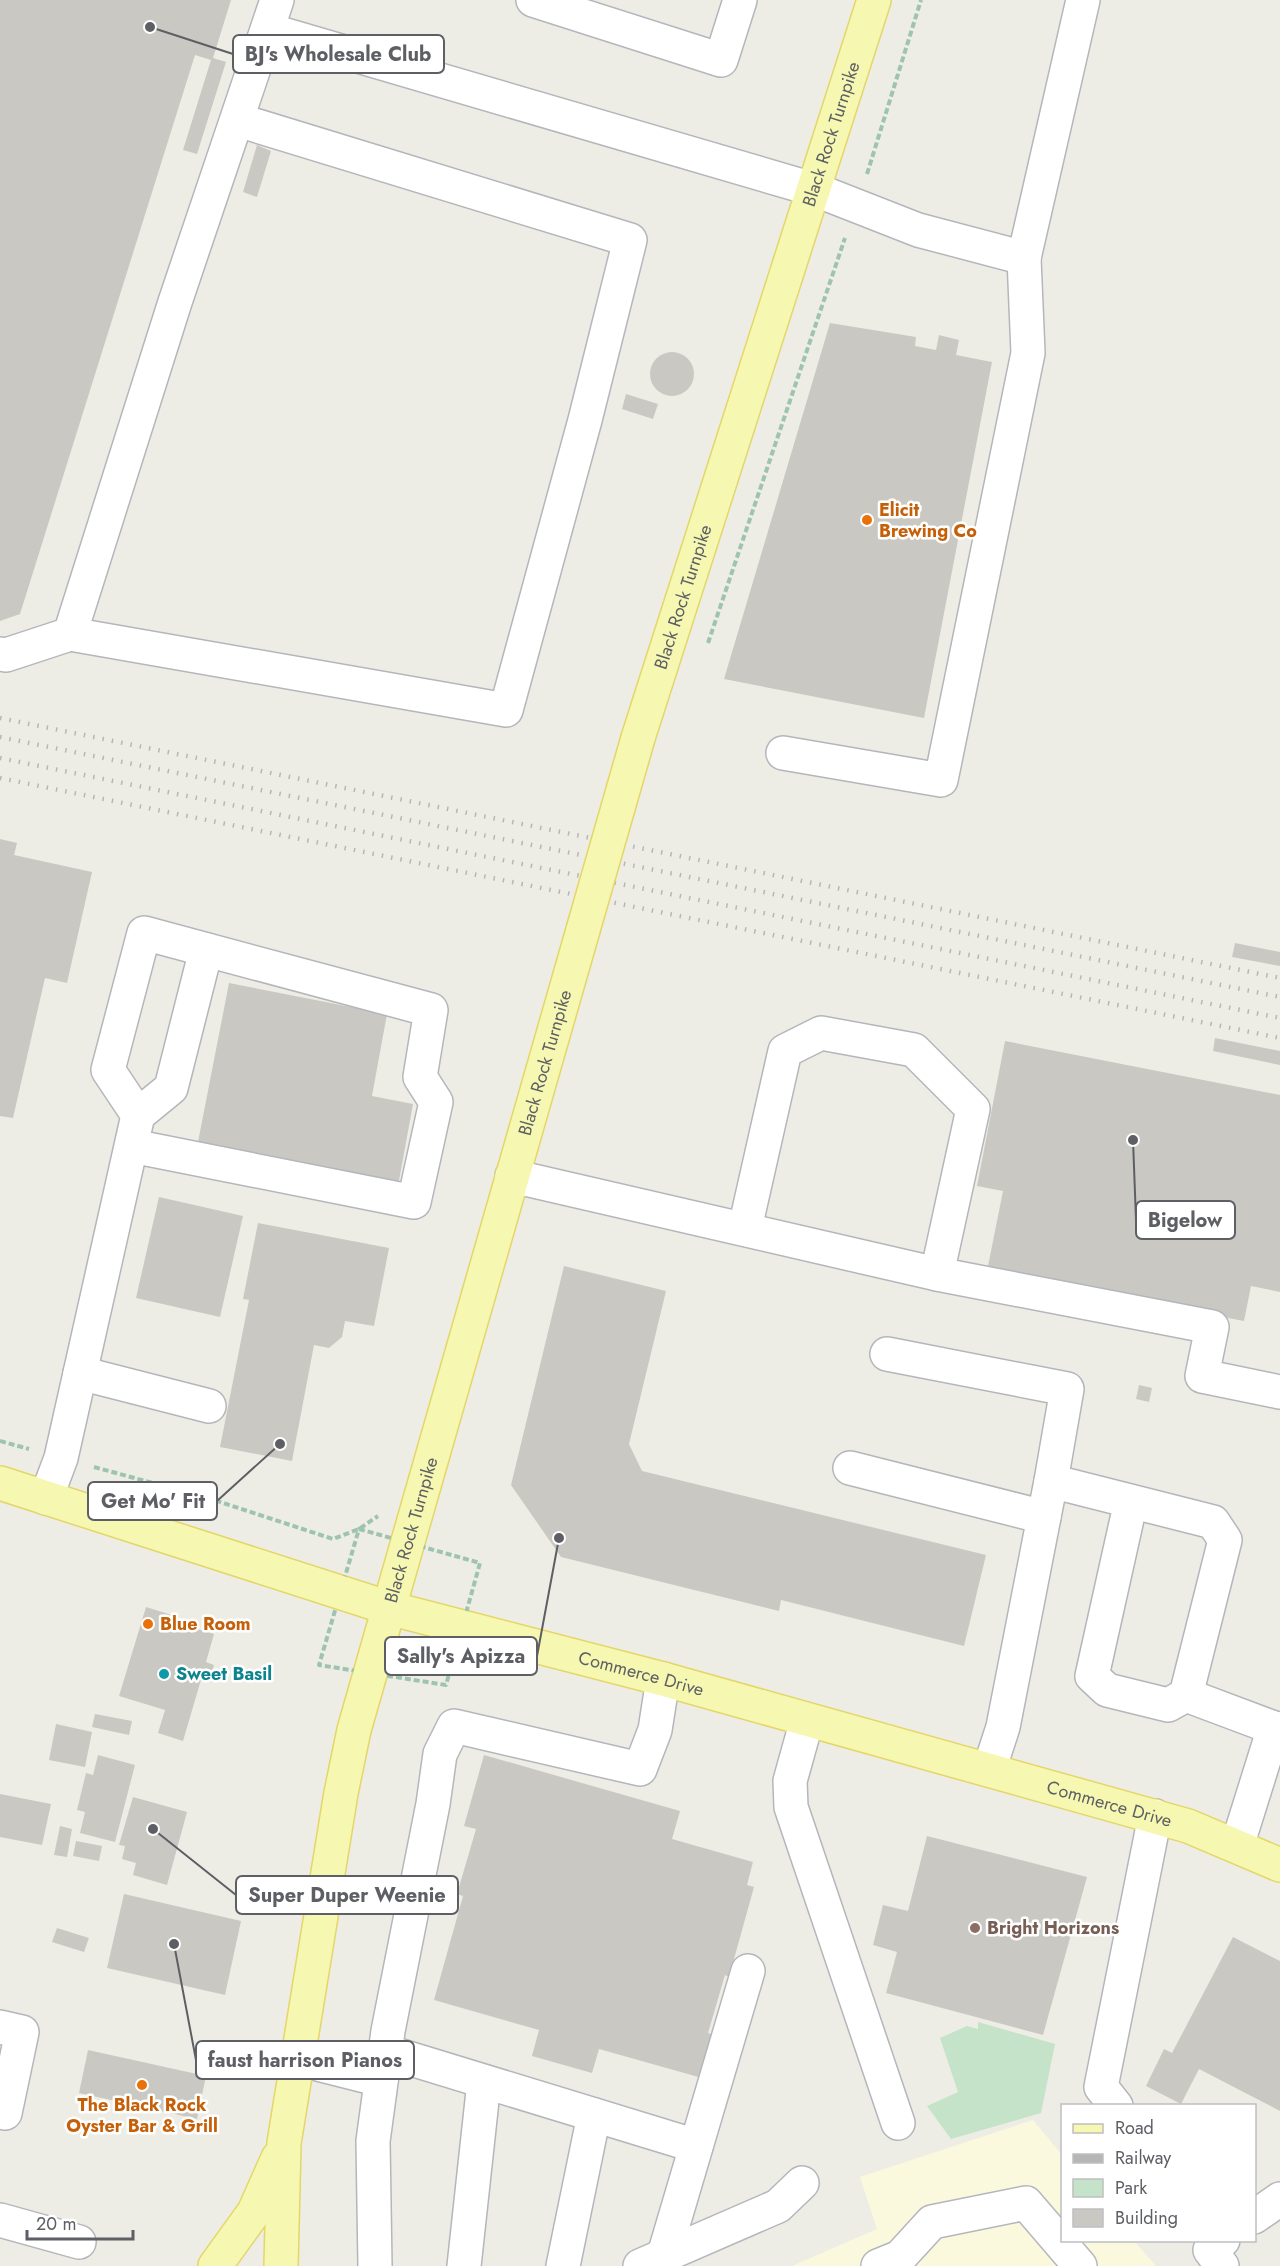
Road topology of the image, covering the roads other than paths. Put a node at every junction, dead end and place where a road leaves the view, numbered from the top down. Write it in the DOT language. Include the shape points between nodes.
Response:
graph roads {
  1 [pos="533,0"];
  2 [pos="740,0"];
  3 [pos="874,0"];
  4 [pos="1083,0"];
  5 [pos="273,15"];
  6 [pos="238,120"];
  7 [pos="816,190"];
  8 [pos="1024,258"];
  9 [pos="70,634"];
  10 [pos="0,654"];
  11 [pos="783,753"];
  12 [pos="206,950"];
  13 [pos="135,1131"];
  14 [pos="512,1176"];
  15 [pos="745,1228"];
  16 [pos="938,1274"];
  17 [pos="887,1354"];
  18 [pos="80,1373"];
  19 [pos="1280,1392"];
  20 [pos="209,1406"];
  21 [pos="850,1468"];
  22 [pos="1051,1481"];
  23 [pos="2,1490"];
  24 [pos="46,1498"];
  25 [pos="1131,1501"];
  26 [pos="1044,1517"];
  27 [pos="389,1608"];
  28 [pos="663,1679"];
  29 [pos="1186,1695"];
  30 [pos="807,1720"];
  31 [pos="1277,1729"];
  32 [pos="989,1770"];
  33 [pos="1155,1816"];
  34 [pos="1237,1846"];
  35 [pos="1280,1865"];
  36 [pos="748,1971"];
  37 [pos="11,2030"];
  38 [pos="298,2059"];
  39 [pos="383,2065"];
  40 [pos="484,2082"];
  41 [pos="1114,2104"];
  42 [pos="0,2112"];
  43 [pos="594,2115"];
  44 [pos="898,2123"];
  45 [pos="284,2143"];
  46 [pos="696,2146"];
  47 [pos="802,2183"];
  48 [pos="1280,2199"];
  49 [pos="1256,2216"];
  50 [pos="0,2220"];
  51 [pos="79,2242"];
  52 [pos="1222,2242"];
  53 [pos="652,2261"];
  54 [pos="215,2266"];
  55 [pos="280,2266"];
  56 [pos="375,2266"];
  57 [pos="464,2266"];
  58 [pos="563,2266"];
  59 [pos="878,2266"];
  60 [pos="1080,2266"];
  61 [pos="1222,2266"];
  1 -- 2 [label="lane" via="721,60"];
  3 -- 7 [label="main road, Black Rock Turnpike"];
  4 -- 8 [label="lane"];
  5 -- 6 [label="lane"];
  5 -- 7 [label="lane"];
  6 -- 9 [label="lane" via="175,302"];
  6 -- 9 [label="lane" via="630,240 506,710"];
  7 -- 8 [label="lane" via="918,230"];
  7 -- 14 [label="main road, Black Rock Turnpike, bridge" via="638,738"];
  8 -- 11 [label="lane" via="1028,353 941,780"];
  9 -- 10 [label="lane"];
  12 -- 13 [label="lane" via="171,1088"];
  12 -- 13 [label="lane" via="144,933 108,1070"];
  12 -- 13 [label="lane" via="431,1010 420,1077 436,1102 414,1202"];
  13 -- 18 [label="lane"];
  14 -- 15 [label="lane"];
  14 -- 27 [label="main road, Black Rock Turnpike"];
  15 -- 16 [label="lane"];
  15 -- 16 [label="lane" via="785,1051 821,1033 914,1050 973,1109"];
  16 -- 19 [label="lane" via="1212,1327 1202,1376"];
  17 -- 22 [label="lane" via="1067,1389"];
  18 -- 20 [label="lane"];
  18 -- 24 [label="lane" via="61,1458"];
  21 -- 26 [label="lane"];
  22 -- 25 [label="lane"];
  22 -- 26 [label="lane"];
  23 -- 24 [label="main road, Commerce Drive"];
  24 -- 27 [label="main road, Commerce Drive"];
  25 -- 29 [label="lane" via="1212,1522 1225,1540"];
  25 -- 29 [label="lane" via="1092,1676 1107,1690 1168,1705"];
  26 -- 32 [label="lane" via="1003,1727"];
  27 -- 28 [label="main road, Commerce Drive"];
  27 -- 38 [label="main road, Black Rock Turnpike" via="354,1730"];
  28 -- 30 [label="main road, Commerce Drive"];
  28 -- 39 [label="lane" via="654,1730 640,1770 454,1726 440,1754"];
  29 -- 31 [label="lane"];
  30 -- 32 [label="main road, Commerce Drive"];
  30 -- 44 [label="lane" via="790,1781 791,1807"];
  31 -- 34 [label="lane"];
  32 -- 33 [label="main road, Commerce Drive"];
  33 -- 34 [label="main road, Commerce Drive"];
  33 -- 41 [label="lane" via="1101,2087"];
  34 -- 35 [label="main road, Commerce Drive"];
  36 -- 46 [label="lane"];
  37 -- 42 [label="lane" via="5,2113"];
  38 -- 39 [label="lane"];
  38 -- 45 [label="main road, Black Rock Turnpike"];
  39 -- 40 [label="lane"];
  39 -- 56 [label="lane" via="373,2141"];
  40 -- 43 [label="lane"];
  40 -- 57 [label="lane"];
  43 -- 46 [label="lane"];
  43 -- 58 [label="lane"];
  45 -- 54 [label="main road, Black Rock Turnpike" via="254,2212"];
  45 -- 55 [label="main road, Black Rock Turnpike"];
  46 -- 53 [label="lane"];
  47 -- 53 [label="lane" via="778,2206"];
  48 -- 49 [label="lane"];
  50 -- 51 [label="lane"];
  52 -- 61 [label="lane" via="1210,2250"];
  59 -- 60 [label="lane" via="900,2257 932,2222 1026,2203"];
}
